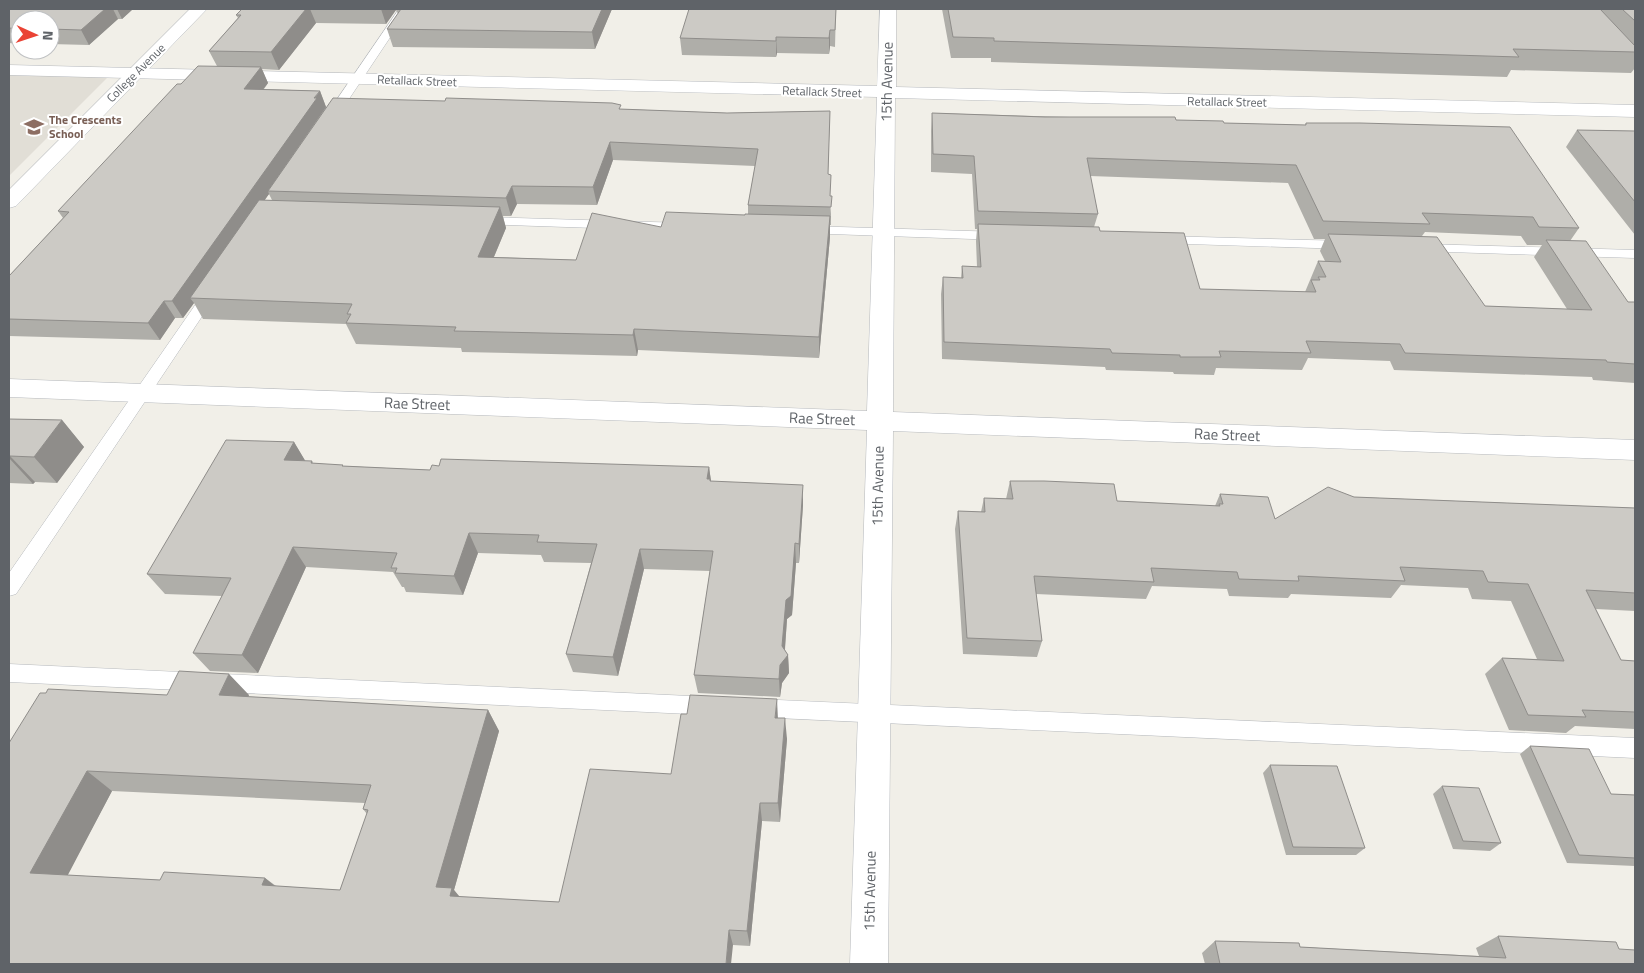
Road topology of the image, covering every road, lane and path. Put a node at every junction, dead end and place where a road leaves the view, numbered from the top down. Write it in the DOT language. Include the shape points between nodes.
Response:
graph roads {
  1 [pos="199,9"];
  2 [pos="404,9"];
  3 [pos="888,9"];
  4 [pos="9,70"];
  5 [pos="136,73"];
  6 [pos="358,79"];
  7 [pos="887,93"];
  8 [pos="1635,112"];
  9 [pos="325,127"];
  10 [pos="9,202"];
  11 [pos="464,220"];
  12 [pos="694,227"];
  13 [pos="793,230"];
  14 [pos="883,232"];
  15 [pos="1012,236"];
  16 [pos="1150,240"];
  17 [pos="1358,246"];
  18 [pos="1408,247"];
  19 [pos="1635,254"];
  20 [pos="220,280"];
  21 [pos="9,388"];
  22 [pos="142,393"];
  23 [pos="879,422"];
  24 [pos="1635,450"];
  25 [pos="9,588"];
  26 [pos="9,673"];
  27 [pos="874,713"];
  28 [pos="1635,748"];
  29 [pos="868,964"];
  1 -- 5 [label="street, College Avenue"];
  2 -- 6 [label="lane"];
  3 -- 7 [label="street, 15th Avenue"];
  4 -- 5 [label="street, Retallack Street"];
  5 -- 6 [label="street, Retallack Street"];
  5 -- 10 [label="street, College Avenue"];
  6 -- 7 [label="street, Retallack Street"];
  6 -- 9 [label="lane"];
  7 -- 8 [label="street, Retallack Street"];
  7 -- 14 [label="street, 15th Avenue"];
  11 -- 12 [label="lane"];
  13 -- 14 [label="lane"];
  14 -- 15 [label="lane"];
  14 -- 23 [label="street, 15th Avenue"];
  16 -- 17 [label="lane"];
  18 -- 19 [label="lane"];
  20 -- 22 [label="lane"];
  21 -- 22 [label="street, Rae Street"];
  22 -- 23 [label="street, Rae Street"];
  22 -- 25 [label="lane"];
  23 -- 24 [label="street, Rae Street"];
  23 -- 27 [label="street, 15th Avenue"];
  26 -- 27 [label="lane"];
  27 -- 28 [label="lane"];
  27 -- 29 [label="street, 15th Avenue"];
}
